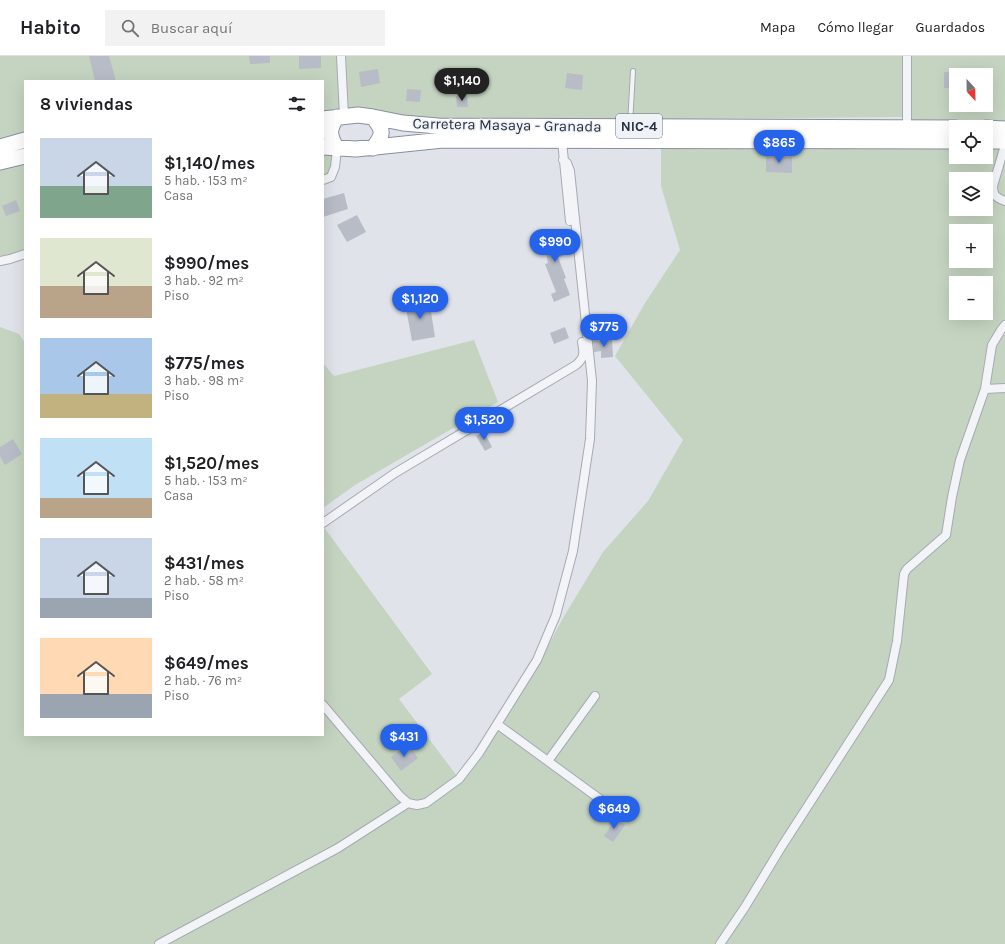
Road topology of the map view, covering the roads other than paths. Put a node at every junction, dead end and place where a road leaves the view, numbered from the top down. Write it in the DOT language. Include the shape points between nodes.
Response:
graph roads {
  1 [pos="341,56"];
  2 [pos="907,56"];
  3 [pos="634,71"];
  4 [pos="335,117"];
  5 [pos="373,117"];
  6 [pos="630,126"];
  7 [pos="907,126"];
  8 [pos="949,128"];
  9 [pos="993,128"];
  10 [pos="1005,129"];
  11 [pos="24,140"];
  12 [pos="562,141"];
  13 [pos="949,141"];
  14 [pos="993,141"];
  15 [pos="1005,141"];
  16 [pos="1005,145"];
  17 [pos="0,147"];
  18 [pos="330,148"];
  19 [pos="373,148"];
  20 [pos="24,156"];
  21 [pos="563,160"];
  22 [pos="0,162"];
  23 [pos="324,180"];
  24 [pos="1005,201"];
  25 [pos="24,254"];
  26 [pos="0,261"];
  27 [pos="1005,325"];
  28 [pos="1005,388"];
  29 [pos="985,389"];
  30 [pos="324,522"];
  31 [pos="595,696"];
  32 [pos="324,706"];
  33 [pos="498,724"];
  34 [pos="548,761"];
  35 [pos="408,802"];
  36 [pos="608,805"];
  37 [pos="159,944"];
  38 [pos="720,944"];
  1 -- 4 [label="street"];
  2 -- 7 [label="street"];
  3 -- 6 [label="lane"];
  4 -- 5 [label="highway, Carretera Masaya - Granada / NIC-4"];
  4 -- 18 [label="highway" via="330,131"];
  5 -- 6 [label="highway, Carretera Masaya - Granada / NIC-4" via="438,126"];
  5 -- 19 [label="highway" via="382,134"];
  6 -- 7 [label="highway, Carretera Masaya - Granada / NIC-4"];
  7 -- 8 [label="highway, Carretera Masaya - Granada / NIC-4"];
  9 -- 10 [label="highway"];
  11 -- 17 [label="highway"];
  12 -- 13 [label="highway, Carretera Masaya - Granada / NIC-4"];
  12 -- 19 [label="highway, Carretera Masaya - Granada / NIC-4" via="443,140"];
  12 -- 21 [label="street"];
  14 -- 15 [label="highway"];
  16 -- 24 [label="street" via="993,186 994,195"];
  18 -- 19 [label="highway, Carretera Masaya - Granada / NIC-4"];
  18 -- 23 [label="street" via="333,172 331,177"];
  20 -- 22 [label="highway"];
  21 -- 30 [label="street" via="584,353 582,360 395,473"];
  21 -- 33 [label="street" via="568,163 570,171 592,381 590,439 573,551 556,616 537,660"];
  25 -- 26 [label="street"];
  27 -- 29 [label="street" via="992,345"];
  28 -- 29 [label="street"];
  29 -- 38 [label="street" via="960,460 946,535 904,574 897,641 888,680"];
  31 -- 34 [label="street"];
  32 -- 35 [label="street" via="400,796"];
  33 -- 34 [label="street"];
  33 -- 35 [label="street" via="459,779 426,803 417,805"];
  34 -- 36 [label="street"];
  35 -- 37 [label="street" via="338,848"];
}
